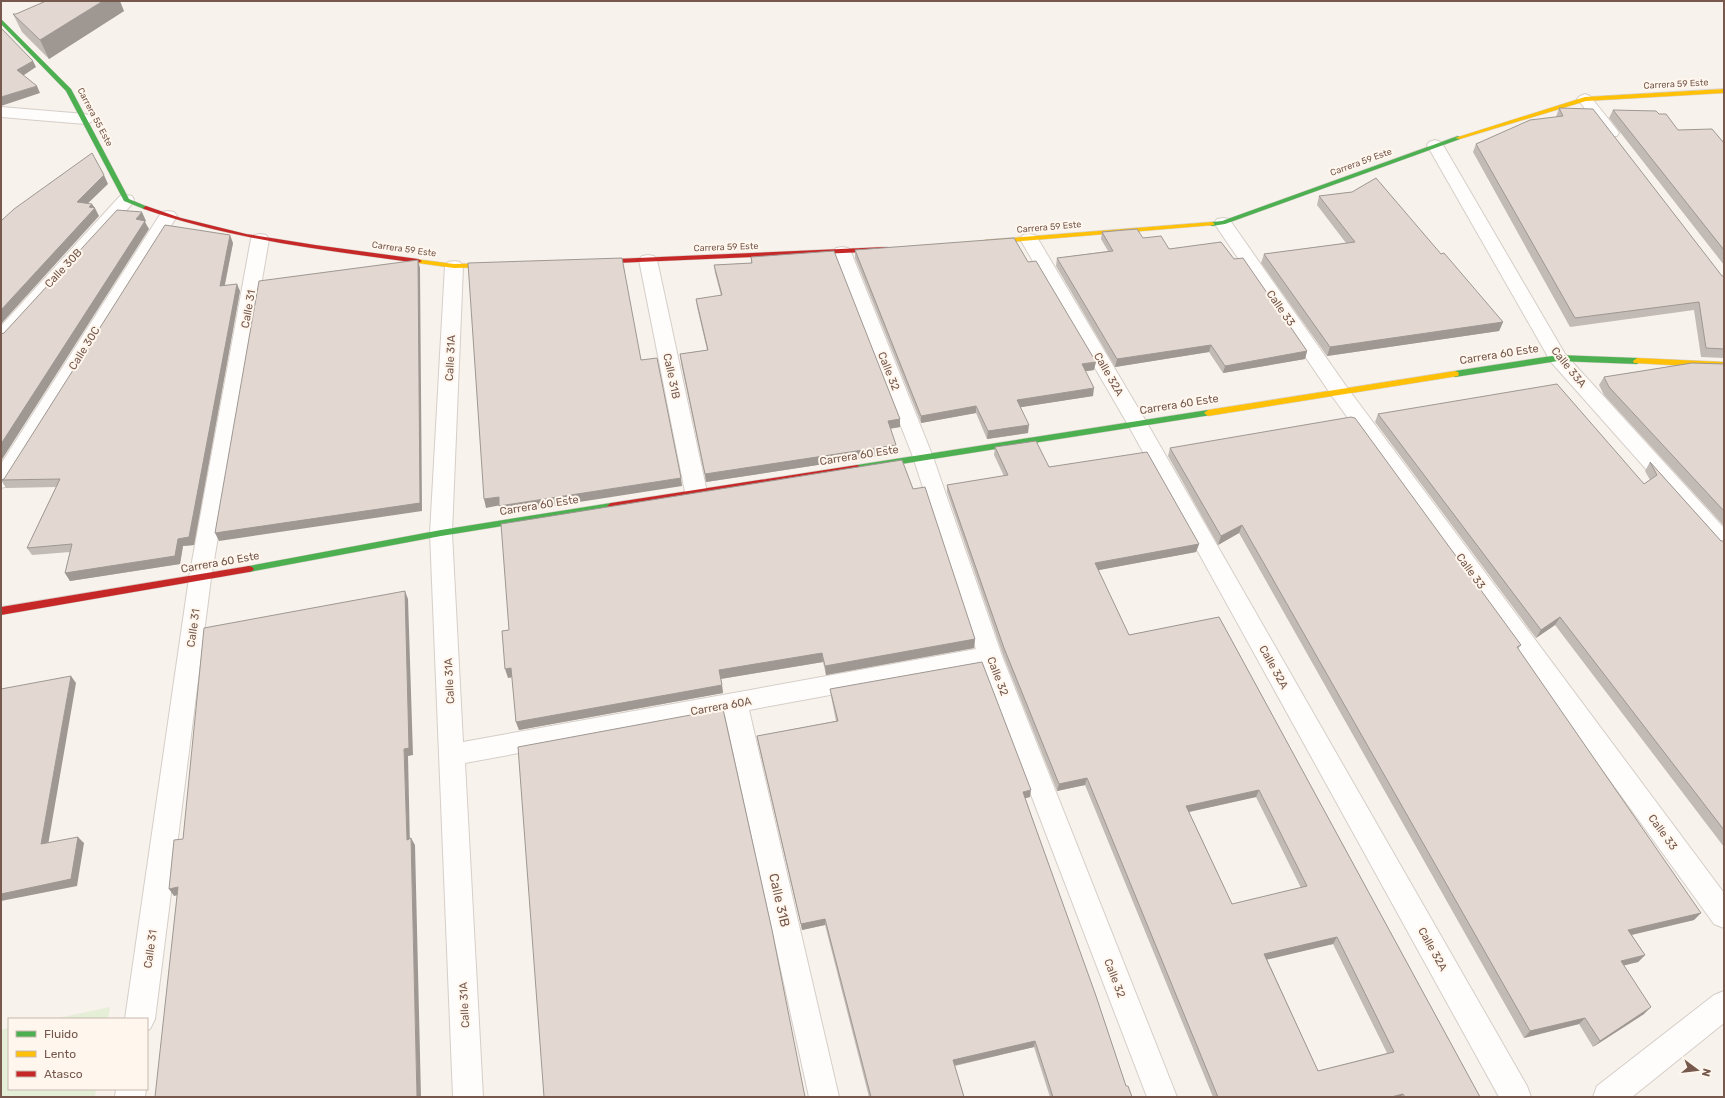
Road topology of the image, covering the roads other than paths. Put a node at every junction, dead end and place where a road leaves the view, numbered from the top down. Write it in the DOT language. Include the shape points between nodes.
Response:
graph roads {
  1 [pos="1,21"];
  2 [pos="1724,91"];
  3 [pos="1585,99"];
  4 [pos="1,112"];
  5 [pos="85,119"];
  6 [pos="1619,142"];
  7 [pos="1435,146"];
  8 [pos="126,200"];
  9 [pos="168,216"];
  10 [pos="1223,223"];
  11 [pos="260,239"];
  12 [pos="1029,239"];
  13 [pos="975,243"];
  14 [pos="897,248"];
  15 [pos="842,252"];
  16 [pos="648,260"];
  17 [pos="586,262"];
  18 [pos="508,264"];
  19 [pos="454,266"];
  20 [pos="1,336"];
  21 [pos="1558,358"];
  22 [pos="1724,365"];
  23 [pos="1339,391"];
  24 [pos="1137,423"];
  25 [pos="923,457"];
  26 [pos="1,480"];
  27 [pos="696,492"];
  28 [pos="441,533"];
  29 [pos="1724,542"];
  30 [pos="200,578"];
  31 [pos="1,611"];
  32 [pos="990,656"];
  33 [pos="735,703"];
  34 [pos="453,755"];
  35 [pos="1724,915"];
  36 [pos="1724,1005"];
  37 [pos="140,1018"];
  38 [pos="468,1097"];
  39 [pos="824,1097"];
  40 [pos="1162,1097"];
  41 [pos="1516,1097"];
  42 [pos="1608,1097"];
  1 -- 5 [label="street, Carrera 55 Este" via="69,90"];
  2 -- 3 [label="street, Carrera 59 Este"];
  3 -- 6 [label="street"];
  3 -- 7 [label="street, Carrera 59 Este"];
  4 -- 5 [label="street"];
  5 -- 8 [label="street, Carrera 55 Este"];
  7 -- 10 [label="street, Carrera 59 Este"];
  7 -- 21 [label="street, Calle 33A"];
  8 -- 9 [label="street"];
  8 -- 20 [label="street, Calle 30B"];
  9 -- 11 [label="street, Carrera 59 Este"];
  9 -- 26 [label="street, Calle 30C"];
  10 -- 12 [label="street, Carrera 59 Este"];
  10 -- 23 [label="street, Calle 33"];
  11 -- 19 [label="street, Carrera 59 Este"];
  11 -- 30 [label="street, Calle 31"];
  12 -- 13 [label="street, Carrera 59 Este"];
  12 -- 24 [label="street, Calle 32A"];
  14 -- 15 [label="street, Carrera 59 Este"];
  15 -- 16 [label="street, Carrera 59 Este"];
  15 -- 25 [label="street, Calle 32"];
  16 -- 17 [label="street, Carrera 59 Este"];
  16 -- 27 [label="street, Calle 31B"];
  18 -- 19 [label="street, Carrera 59 Este"];
  19 -- 28 [label="street, Calle 31A"];
  21 -- 22 [label="street, Carrera 60 Este"];
  21 -- 23 [label="street, Carrera 60 Este"];
  21 -- 29 [label="street, Calle 33A"];
  23 -- 24 [label="street, Carrera 60 Este"];
  23 -- 35 [label="street, Calle 33"];
  24 -- 25 [label="street, Carrera 60 Este"];
  24 -- 41 [label="street, Calle 32A"];
  25 -- 27 [label="street, Carrera 60 Este"];
  25 -- 32 [label="street, Calle 32"];
  27 -- 28 [label="street, Carrera 60 Este"];
  28 -- 30 [label="street, Carrera 60 Este"];
  28 -- 34 [label="street, Calle 31A"];
  30 -- 31 [label="street, Carrera 60 Este"];
  30 -- 37 [label="street, Calle 31"];
  32 -- 33 [label="street, Carrera 60A"];
  32 -- 40 [label="street, Calle 32"];
  33 -- 34 [label="street, Carrera 60A"];
  33 -- 39 [label="street, Calle 31B"];
  34 -- 38 [label="street, Calle 31A"];
  36 -- 42 [label="street"];
}
